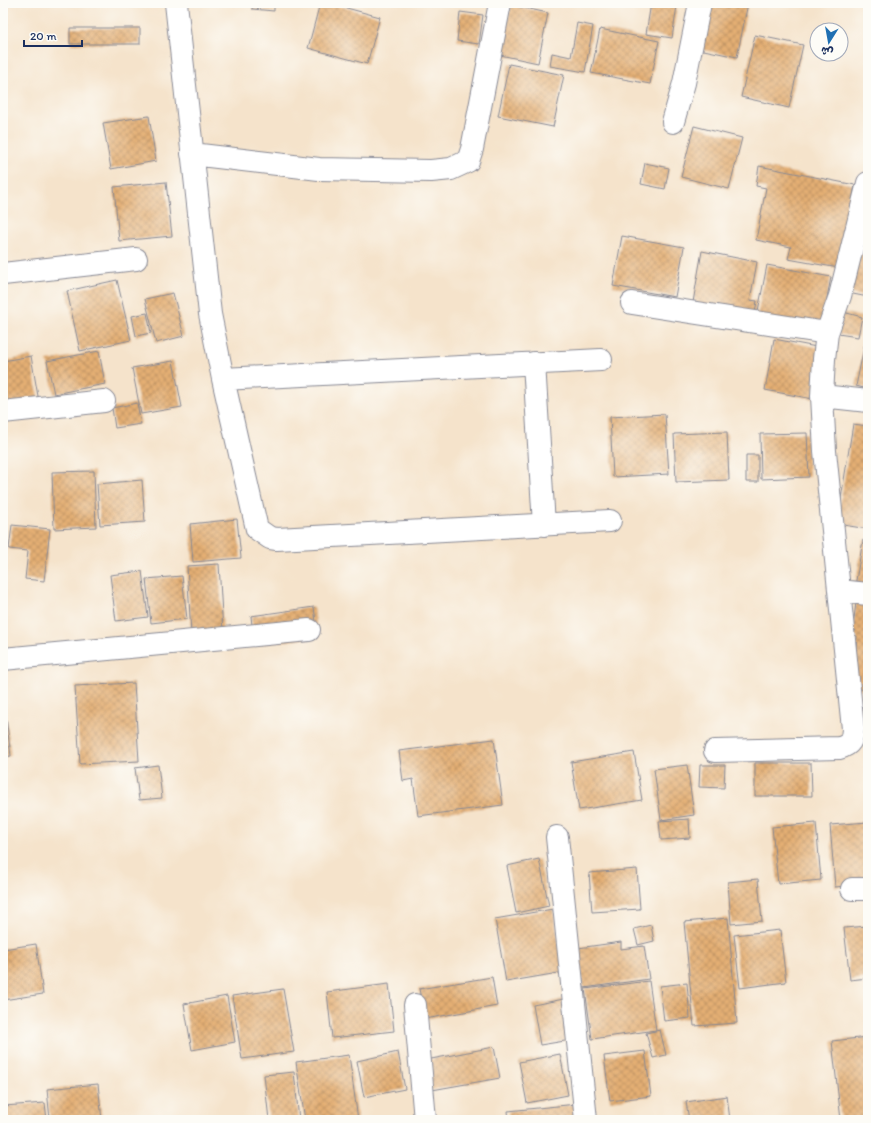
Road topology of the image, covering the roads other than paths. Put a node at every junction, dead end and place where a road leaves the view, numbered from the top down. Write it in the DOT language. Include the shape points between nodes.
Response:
graph roads {
  1 [pos="176,3"];
  2 [pos="500,3"];
  3 [pos="700,3"];
  4 [pos="673,122"];
  5 [pos="192,154"];
  6 [pos="868,183"];
  7 [pos="136,259"];
  8 [pos="3,274"];
  9 [pos="632,303"];
  10 [pos="827,333"];
  11 [pos="601,360"];
  12 [pos="534,364"];
  13 [pos="223,379"];
  14 [pos="822,396"];
  15 [pos="868,401"];
  16 [pos="104,402"];
  17 [pos="3,412"];
  18 [pos="610,521"];
  19 [pos="544,525"];
  20 [pos="839,591"];
  21 [pos="868,594"];
  22 [pos="309,630"];
  23 [pos="3,659"];
  24 [pos="715,751"];
  25 [pos="557,837"];
  26 [pos="415,1005"];
  27 [pos="425,1120"];
  28 [pos="586,1120"];
  1 -- 5 [label="street"];
  2 -- 5 [label="street" via="468,161 451,168 431,171 319,169"];
  3 -- 4 [label="street" via="684,83"];
  5 -- 13 [label="street" via="205,280"];
  6 -- 10 [label="street" via="840,296"];
  7 -- 8 [label="street"];
  9 -- 10 [label="street"];
  10 -- 14 [label="street"];
  11 -- 12 [label="street"];
  12 -- 13 [label="street"];
  12 -- 19 [label="street"];
  13 -- 19 [label="street" via="255,522 258,529 270,538"];
  14 -- 15 [label="street"];
  14 -- 20 [label="street"];
  16 -- 17 [label="street"];
  18 -- 19 [label="street"];
  20 -- 21 [label="street"];
  20 -- 24 [label="street" via="852,740 847,746 839,748"];
  22 -- 23 [label="street"];
  25 -- 28 [label="street"];
  26 -- 27 [label="street"];
}
